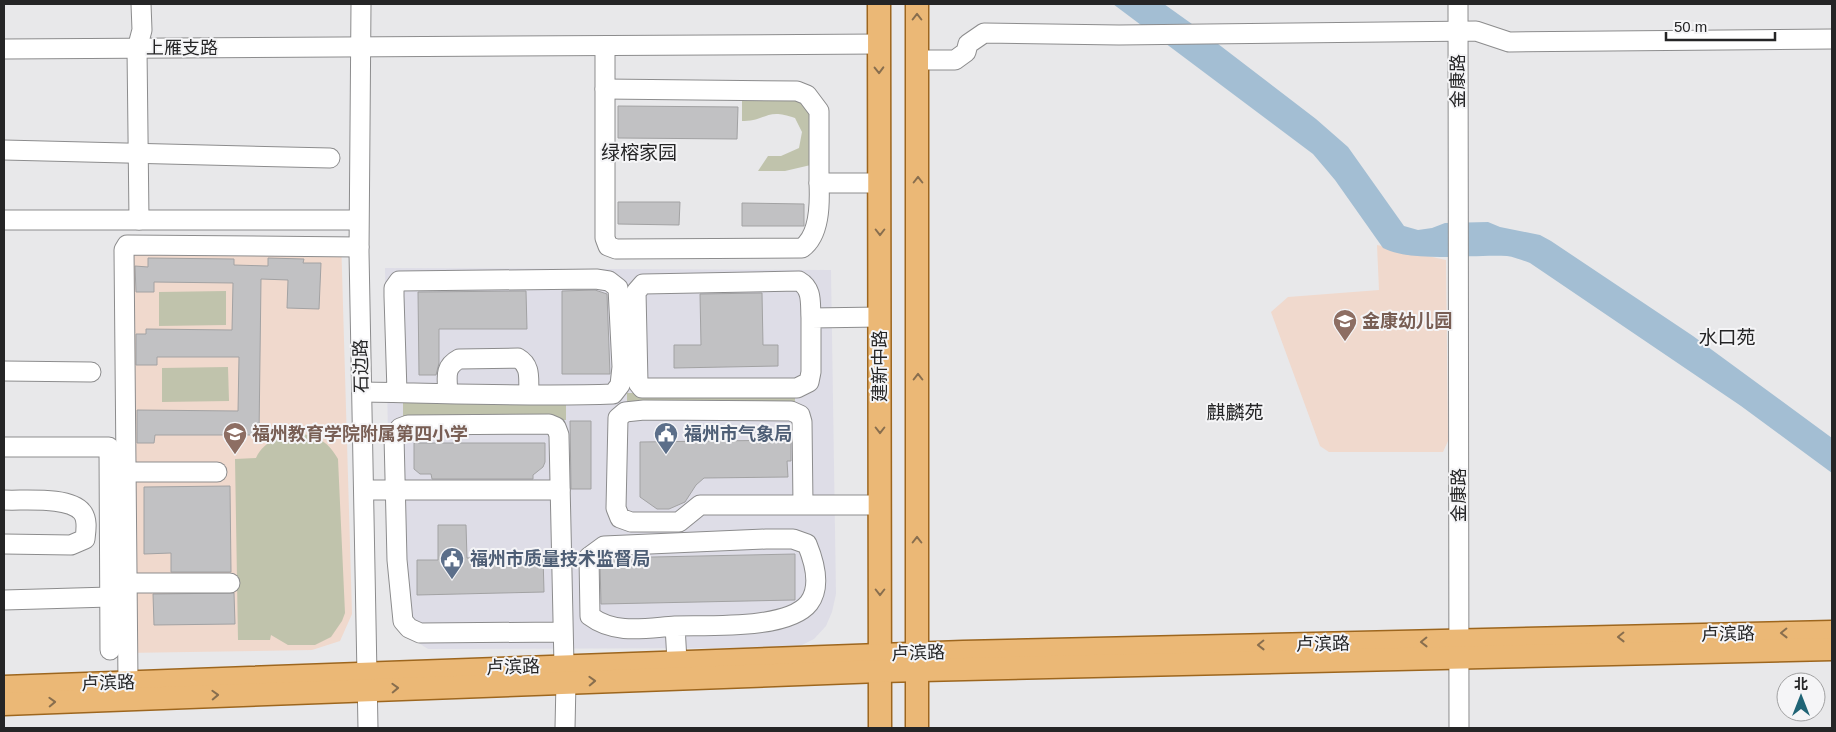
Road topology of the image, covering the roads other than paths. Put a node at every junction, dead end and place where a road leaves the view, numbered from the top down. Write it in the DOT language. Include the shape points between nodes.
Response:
graph roads {
  1 [pos="140,4"];
  2 [pos="361,4"];
  3 [pos="879,4"];
  4 [pos="917,4"];
  5 [pos="1458,4"];
  6 [pos="1459,31"];
  7 [pos="1832,39"];
  8 [pos="879,44"];
  9 [pos="605,46"];
  10 [pos="361,47"];
  11 [pos="4,49"];
  12 [pos="137,49"];
  13 [pos="918,60"];
  14 [pos="605,89"];
  15 [pos="4,150"];
  16 [pos="137,153"];
  17 [pos="330,158"];
  18 [pos="880,183"];
  19 [pos="819,184"];
  20 [pos="4,220"];
  21 [pos="139,220"];
  22 [pos="358,220"];
  23 [pos="359,247"];
  24 [pos="880,317"];
  25 [pos="811,318"];
  26 [pos="4,370"];
  27 [pos="91,372"];
  28 [pos="362,392"];
  29 [pos="397,392"];
  30 [pos="448,393"];
  31 [pos="529,394"];
  32 [pos="4,447"];
  33 [pos="126,472"];
  34 [pos="216,472"];
  35 [pos="364,490"];
  36 [pos="395,490"];
  37 [pos="560,490"];
  38 [pos="4,500"];
  39 [pos="803,505"];
  40 [pos="880,505"];
  41 [pos="4,544"];
  42 [pos="127,583"];
  43 [pos="230,583"];
  44 [pos="110,597"];
  45 [pos="4,600"];
  46 [pos="675,626"];
  47 [pos="563,632"];
  48 [pos="1832,632"];
  49 [pos="1460,649"];
  50 [pos="1832,649"];
  51 [pos="110,650"];
  52 [pos="677,662"];
  53 [pos="917,662"];
  54 [pos="880,663"];
  55 [pos="565,674"];
  56 [pos="368,681"];
  57 [pos="128,682"];
  58 [pos="4,687"];
  59 [pos="4,704"];
  60 [pos="368,728"];
  61 [pos="565,728"];
  62 [pos="880,728"];
  63 [pos="917,728"];
  64 [pos="1460,728"];
  1 -- 12 [label="street" via="142,30"];
  2 -- 10 [label="street, 石边路"];
  3 -- 8 [label="main road, 建新中路"];
  13 -- 4 [label="main road, one-way"];
  5 -- 6 [label="street, 金康路"];
  6 -- 7 [label="street" via="1476,31 1509,42"];
  6 -- 13 [label="street" via="1119,35 984,33 968,44 966,52 955,60"];
  6 -- 49 [label="street, 金康路"];
  8 -- 9 [label="street, 上雁支路"];
  8 -- 18 [label="main road, 建新中路, one-way"];
  9 -- 10 [label="street, 上雁支路"];
  9 -- 14 [label="street"];
  10 -- 12 [label="street, 上雁支路"];
  10 -- 22 [label="street, 石边路"];
  11 -- 12 [label="street, 上雁支路"];
  12 -- 16 [label="street"];
  53 -- 13 [label="main road, one-way"];
  14 -- 19 [label="street" via="796,91 807,95 819,111"];
  14 -- 19 [label="street" via="605,238 608,246 616,249 802,248 813,235 820,200"];
  15 -- 16 [label="street"];
  16 -- 17 [label="street"];
  16 -- 21 [label="street"];
  18 -- 19 [label="street"];
  18 -- 24 [label="main road, 建新中路, one-way"];
  20 -- 21 [label="street"];
  21 -- 22 [label="street"];
  22 -- 23 [label="street, 石边路"];
  23 -- 28 [label="street, 石边路"];
  23 -- 33 [label="street" via="127,245 124,250"];
  24 -- 25 [label="street"];
  24 -- 40 [label="main road, 建新中路, one-way"];
  25 -- 25 [label="street" via="811,372 809,382 797,388 642,388 638,383 636,292 643,284 799,281 809,290"];
  26 -- 27 [label="street"];
  28 -- 29 [label="street"];
  28 -- 35 [label="street, 石边路"];
  29 -- 30 [label="street"];
  29 -- 31 [label="street" via="394,288 399,282 609,281 618,288 620,385 613,394"];
  30 -- 31 [label="street"];
  30 -- 31 [label="street" via="447,369 459,359 518,358 526,362"];
  32 -- 44 [label="street" via="109,447"];
  33 -- 34 [label="street"];
  33 -- 42 [label="street"];
  35 -- 36 [label="street"];
  35 -- 56 [label="street, 石边路"];
  36 -- 37 [label="street"];
  36 -- 37 [label="street" via="394,436 400,428 408,425 549,424 556,427 559,435"];
  36 -- 47 [label="street" via="403,621 409,628 420,634"];
  37 -- 47 [label="street"];
  38 -- 41 [label="street" via="73,504 84,514 87,529 85,539 71,545"];
  39 -- 39 [label="street" via="800,415 791,411 644,410 625,412 618,418 616,508 620,518 631,522 680,522 700,505"];
  39 -- 40 [label="street"];
  40 -- 54 [label="main road, 建新中路, one-way"];
  42 -- 43 [label="street"];
  42 -- 57 [label="street"];
  44 -- 45 [label="street"];
  44 -- 51 [label="street"];
  46 -- 46 [label="street" via="759,623 799,612 810,602 815,589 814,561 807,544 794,539 766,539 604,546 589,557 590,616 613,628"];
  46 -- 52 [label="street"];
  47 -- 55 [label="street"];
  48 -- 49 [label="main road, 卢滨路, one-way"];
  49 -- 50 [label="main road"];
  49 -- 53 [label="main road, 卢滨路"];
  49 -- 64 [label="street, 金康路"];
  52 -- 54 [label="main road, 卢滨路"];
  52 -- 55 [label="main road, 卢滨路"];
  53 -- 54 [label="main road, 卢滨路"];
  53 -- 63 [label="main road"];
  55 -- 54 [label="main road, one-way"];
  54 -- 62 [label="main road, 建新中路"];
  55 -- 56 [label="main road, 卢滨路"];
  55 -- 61 [label="street"];
  56 -- 57 [label="main road, 卢滨路"];
  59 -- 56 [label="main road, one-way"];
  56 -- 60 [label="street, 石边路"];
  57 -- 58 [label="main road, 卢滨路"];
}
